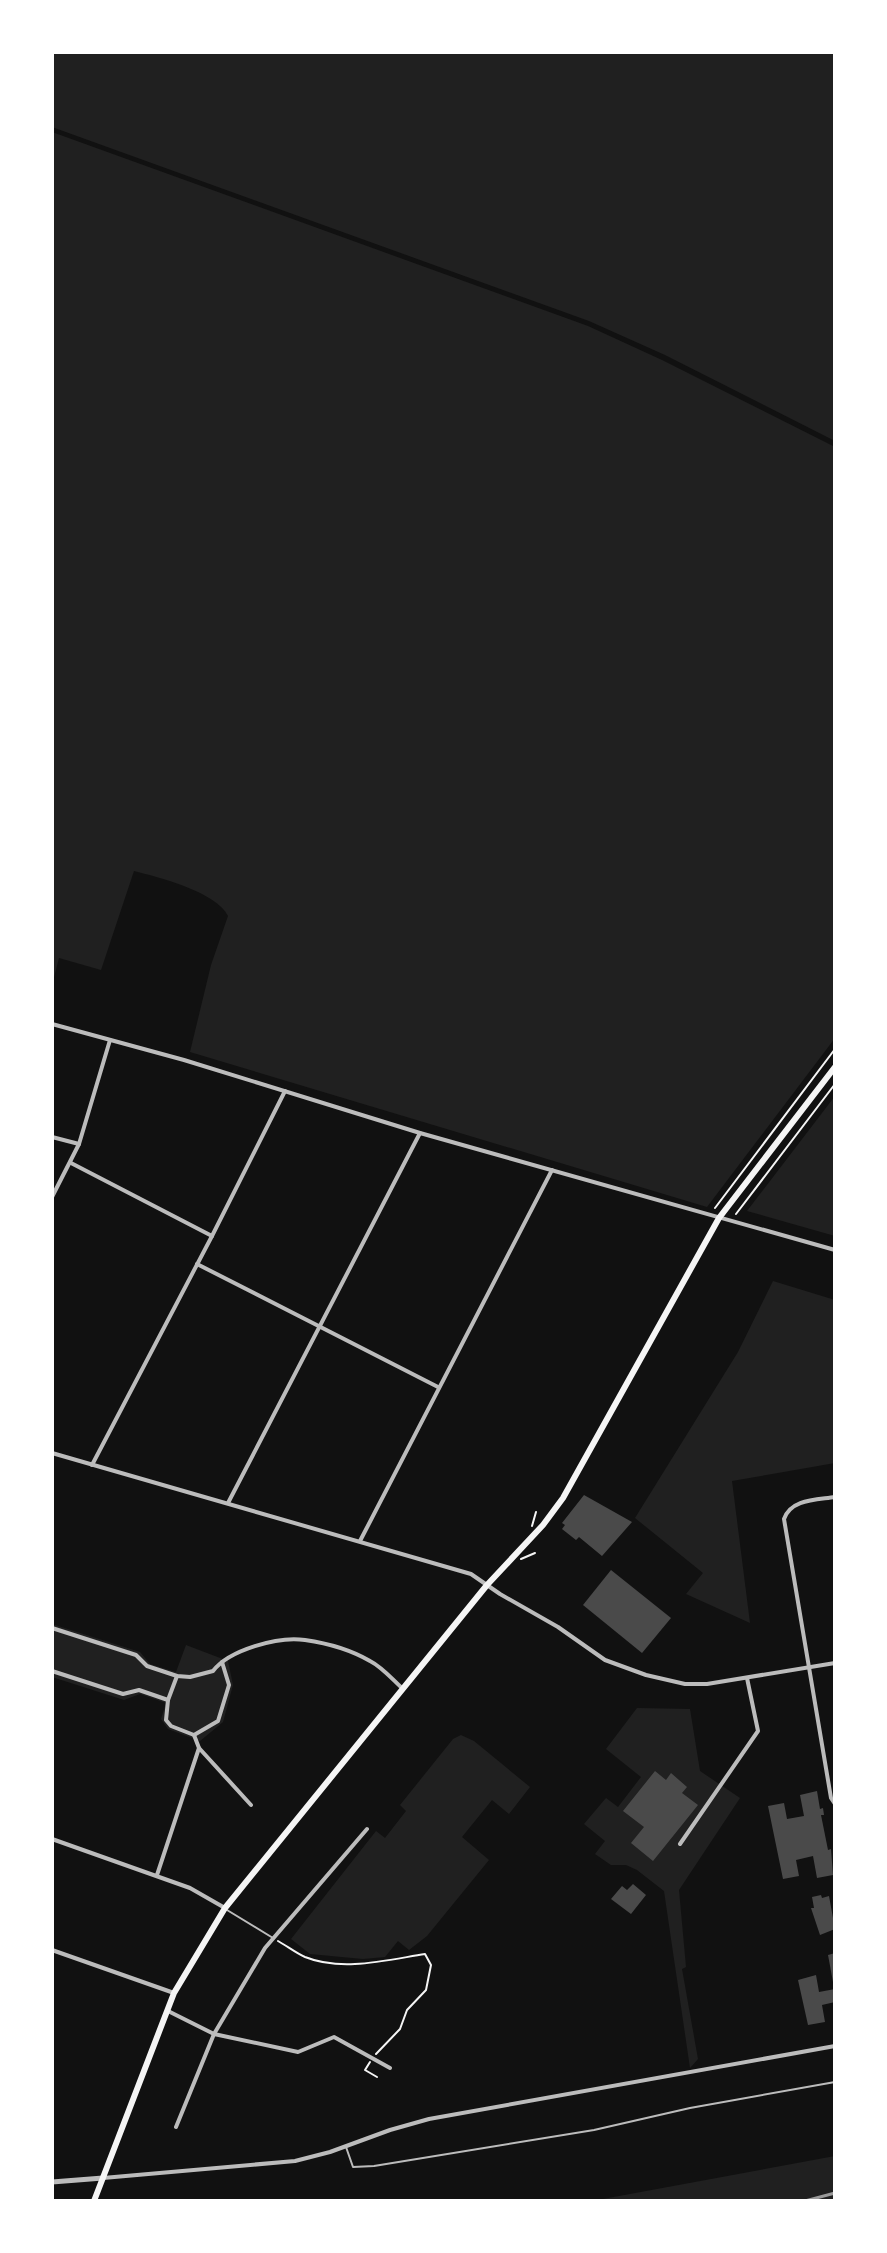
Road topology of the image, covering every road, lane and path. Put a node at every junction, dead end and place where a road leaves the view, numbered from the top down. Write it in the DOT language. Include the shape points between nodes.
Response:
graph roads {
  1 [pos="52,1024"];
  2 [pos="110,1040"];
  3 [pos="835,1049"];
  4 [pos="835,1067"];
  5 [pos="835,1084"];
  6 [pos="285,1091"];
  7 [pos="420,1133"];
  8 [pos="52,1137"];
  9 [pos="79,1144"];
  10 [pos="71,1163"];
  11 [pos="552,1170"];
  12 [pos="52,1197"];
  13 [pos="710,1215"];
  14 [pos="719,1218"];
  15 [pos="731,1221"];
  16 [pos="212,1236"];
  17 [pos="835,1250"];
  18 [pos="197,1264"];
  19 [pos="321,1326"];
  20 [pos="438,1387"];
  21 [pos="52,1453"];
  22 [pos="92,1465"];
  23 [pos="835,1497"];
  24 [pos="228,1503"];
  25 [pos="360,1542"];
  26 [pos="487,1585"];
  27 [pos="52,1628"];
  28 [pos="221,1660"];
  29 [pos="835,1663"];
  30 [pos="808,1668"];
  31 [pos="52,1671"];
  32 [pos="177,1676"];
  33 [pos="747,1678"];
  34 [pos="403,1689"];
  35 [pos="168,1700"];
  36 [pos="194,1735"];
  37 [pos="199,1748"];
  38 [pos="835,1804"];
  39 [pos="251,1805"];
  40 [pos="367,1829"];
  41 [pos="52,1839"];
  42 [pos="680,1844"];
  43 [pos="157,1875"];
  44 [pos="225,1908"];
  45 [pos="274,1938"];
  46 [pos="52,1950"];
  47 [pos="174,1993"];
  48 [pos="168,2011"];
  49 [pos="214,2034"];
  50 [pos="835,2046"];
  51 [pos="372,2058"];
  52 [pos="390,2068"];
  53 [pos="377,2077"];
  54 [pos="835,2082"];
  55 [pos="176,2127"];
  56 [pos="346,2147"];
  57 [pos="103,2178"];
  58 [pos="52,2182"];
  59 [pos="94,2201"];
  1 -- 2 [label="street"];
  2 -- 6 [label="street"];
  2 -- 9 [label="street"];
  3 -- 13 [label="path"];
  4 -- 14 [label="main road"];
  5 -- 15 [label="path"];
  6 -- 7 [label="street"];
  6 -- 16 [label="street"];
  7 -- 11 [label="street"];
  7 -- 19 [label="street"];
  8 -- 9 [label="street"];
  9 -- 10 [label="street"];
  10 -- 12 [label="street"];
  10 -- 16 [label="street"];
  11 -- 13 [label="street"];
  11 -- 20 [label="street"];
  13 -- 14 [label="street"];
  14 -- 15 [label="street"];
  14 -- 26 [label="main road" via="563,1498"];
  15 -- 17 [label="street"];
  16 -- 18 [label="street"];
  18 -- 19 [label="street"];
  18 -- 22 [label="street"];
  19 -- 20 [label="street"];
  19 -- 24 [label="street"];
  20 -- 25 [label="street"];
  21 -- 22 [label="street"];
  22 -- 24 [label="street"];
  23 -- 30 [label="street" via="794,1505 784,1519"];
  24 -- 25 [label="street"];
  25 -- 26 [label="street" via="471,1574"];
  26 -- 33 [label="street" via="620,1667 685,1684"];
  26 -- 34 [label="main road"];
  27 -- 32 [label="street" via="136,1655 147,1666"];
  28 -- 32 [label="street" via="213,1671"];
  28 -- 34 [label="street" via="268,1644 306,1640 372,1661"];
  28 -- 36 [label="street" via="229,1685 218,1721"];
  29 -- 30 [label="street"];
  30 -- 33 [label="street"];
  30 -- 38 [label="street"];
  31 -- 35 [label="street" via="123,1694 139,1690"];
  32 -- 35 [label="street"];
  33 -- 42 [label="street" via="758,1731"];
  34 -- 44 [label="main road"];
  35 -- 36 [label="street" via="166,1720"];
  36 -- 37 [label="street"];
  37 -- 39 [label="street"];
  37 -- 43 [label="street"];
  40 -- 45 [label="street"];
  41 -- 43 [label="street"];
  43 -- 44 [label="street"];
  44 -- 45 [label="lane"];
  44 -- 47 [label="main road"];
  45 -- 49 [label="street"];
  45 -- 51 [label="path" via="306,1958 335,1963 425,1954 431,1965 426,1990"];
  46 -- 47 [label="street"];
  47 -- 48 [label="main road"];
  48 -- 49 [label="street"];
  48 -- 57 [label="main road"];
  49 -- 51 [label="street" via="298,2052 334,2037"];
  49 -- 55 [label="street"];
  50 -- 56 [label="street" via="429,2119"];
  51 -- 52 [label="street"];
  51 -- 53 [label="path" via="365,2070"];
  54 -- 56 [label="lane" via="594,2130 374,2166 353,2167"];
  56 -- 57 [label="street" via="295,2161"];
  57 -- 58 [label="street"];
  57 -- 59 [label="main road"];
}
